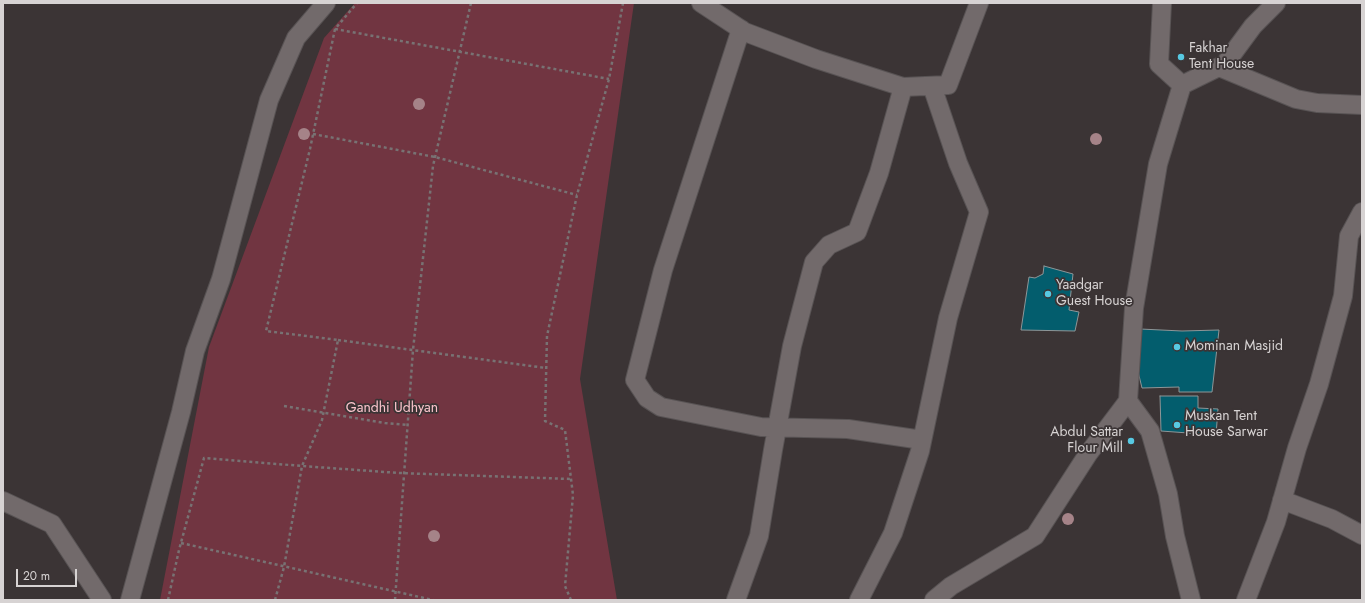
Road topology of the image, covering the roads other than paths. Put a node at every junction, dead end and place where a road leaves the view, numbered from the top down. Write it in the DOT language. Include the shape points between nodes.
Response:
graph roads {
  1 [pos="326,3"];
  2 [pos="701,3"];
  3 [pos="980,3"];
  4 [pos="1162,3"];
  5 [pos="1276,3"];
  6 [pos="741,29"];
  7 [pos="1219,67"];
  8 [pos="1182,85"];
  9 [pos="932,86"];
  10 [pos="903,87"];
  11 [pos="1362,105"];
  12 [pos="1362,212"];
  13 [pos="1128,401"];
  14 [pos="777,427"];
  15 [pos="922,440"];
  16 [pos="1282,500"];
  17 [pos="3,501"];
  18 [pos="1362,535"];
  19 [pos="102,600"];
  20 [pos="130,600"];
  21 [pos="736,600"];
  22 [pos="859,600"];
  23 [pos="934,600"];
  24 [pos="1190,600"];
  25 [pos="1246,600"];
  1 -- 20 [label="street" via="296,38 269,100 221,279 195,351"];
  2 -- 6 [label="street"];
  3 -- 9 [label="street" via="948,85"];
  4 -- 8 [label="street" via="1159,64"];
  5 -- 7 [label="street" via="1253,26 1225,64"];
  6 -- 10 [label="street" via="816,59"];
  6 -- 14 [label="street" via="663,270 635,380 647,398 661,407 761,427"];
  7 -- 8 [label="street"];
  7 -- 11 [label="street" via="1296,99 1317,103"];
  8 -- 13 [label="street" via="1157,172 1134,308"];
  9 -- 10 [label="street"];
  9 -- 15 [label="street" via="958,163 979,212 948,318"];
  10 -- 14 [label="street" via="879,173 857,232 829,245 814,262 792,346"];
  12 -- 16 [label="street" via="1348,236 1343,296 1319,384"];
  13 -- 23 [label="street" via="1088,454 1035,536 952,586"];
  13 -- 24 [label="street" via="1150,431 1168,494"];
  14 -- 15 [label="street" via="848,430"];
  14 -- 21 [label="street" via="759,536"];
  15 -- 22 [label="street" via="893,533"];
  16 -- 18 [label="street" via="1332,519"];
  16 -- 25 [label="street"];
  17 -- 19 [label="street" via="52,524"];
}
